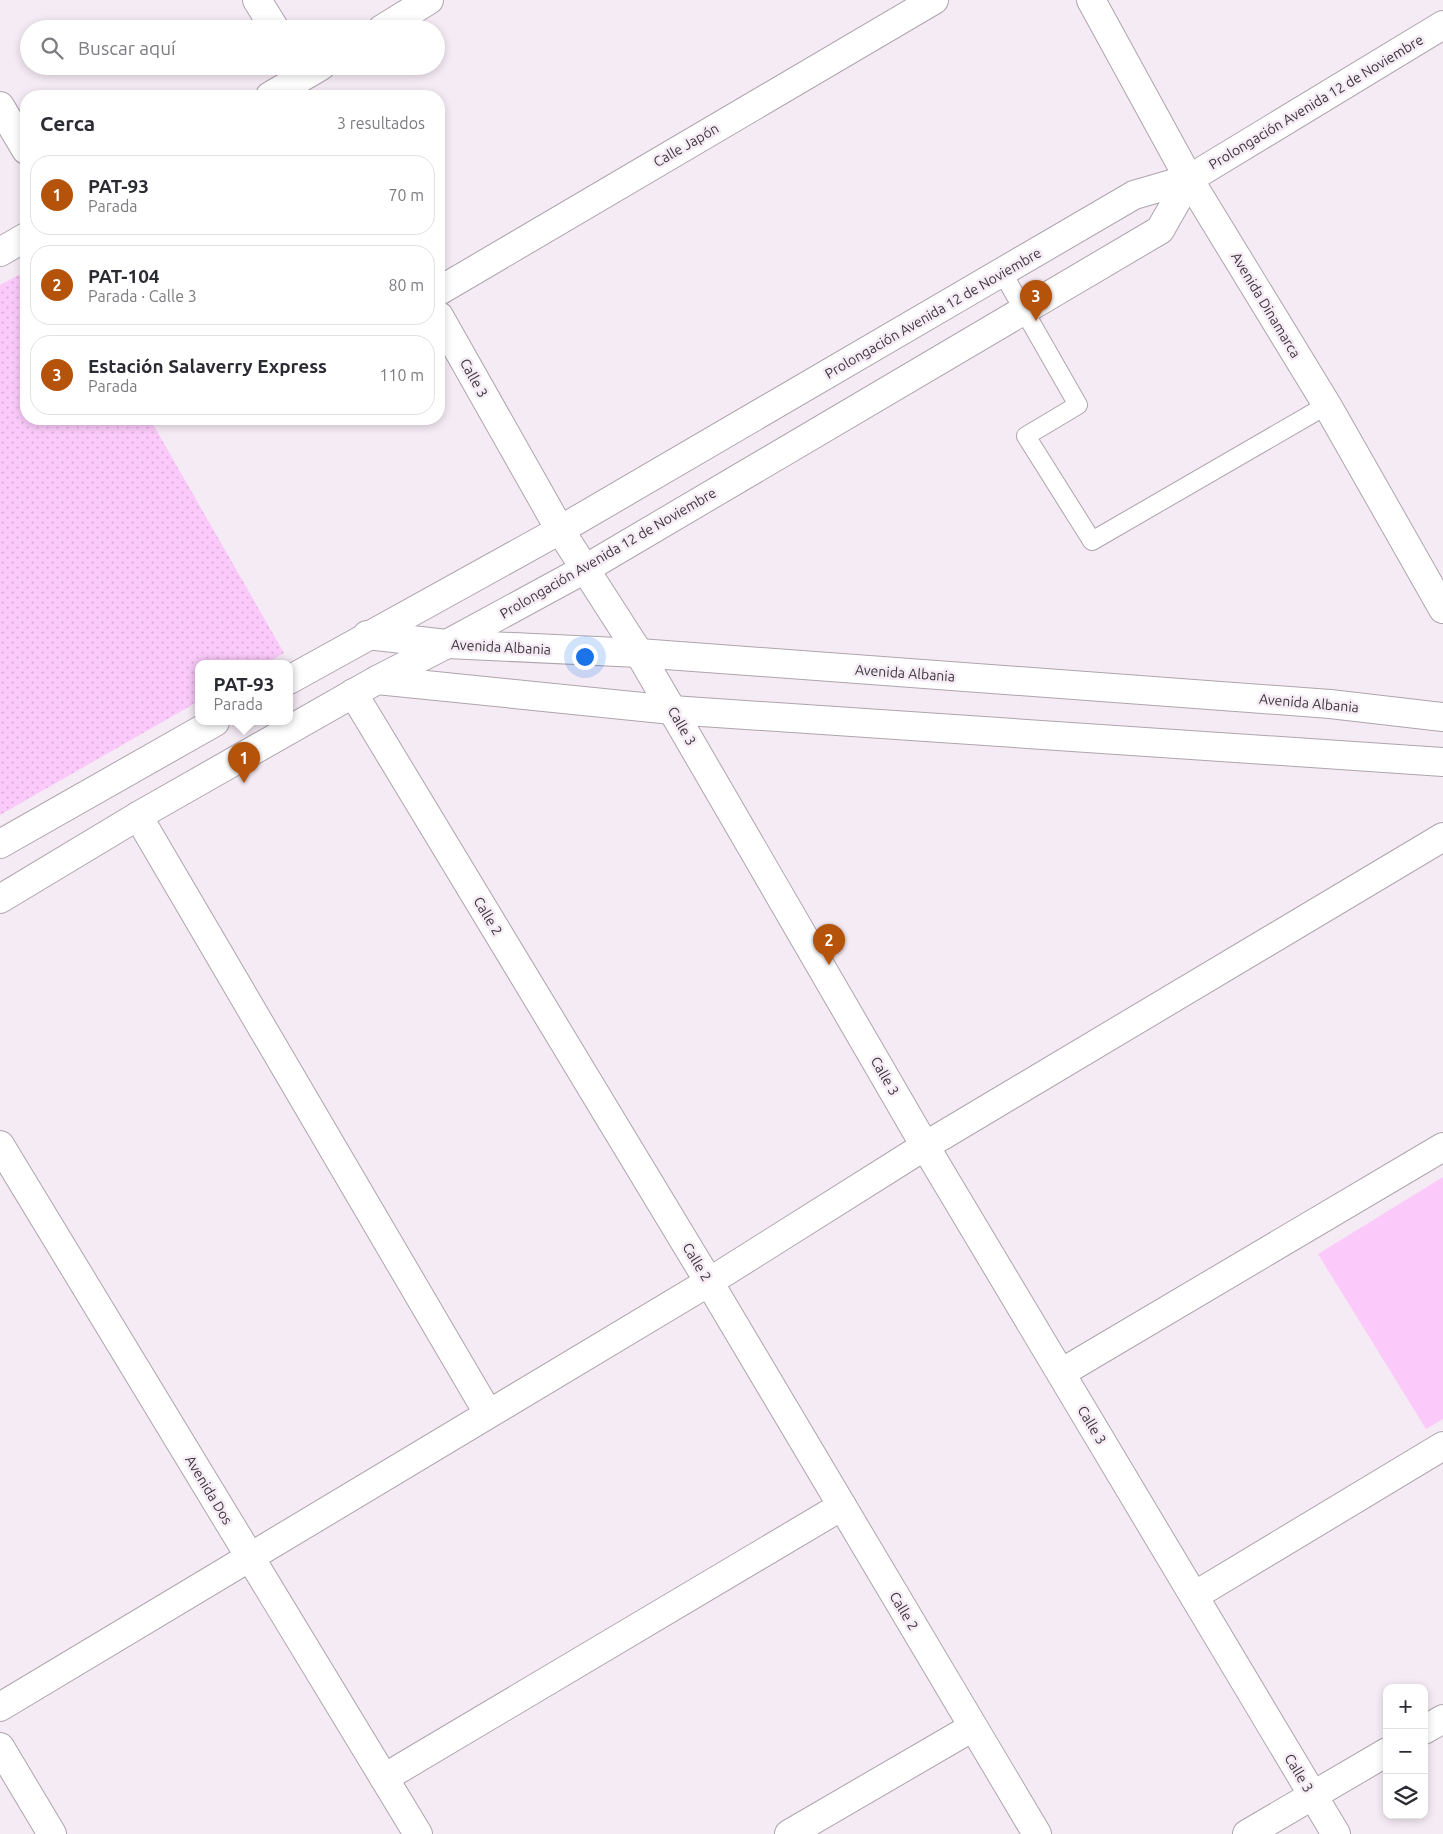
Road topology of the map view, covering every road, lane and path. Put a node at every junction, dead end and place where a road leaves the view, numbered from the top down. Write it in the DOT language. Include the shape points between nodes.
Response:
graph roads {
  1 [pos="257,0"];
  2 [pos="429,0"];
  3 [pos="934,0"];
  4 [pos="1091,0"];
  5 [pos="269,20"];
  6 [pos="397,20"];
  7 [pos="1443,25"];
  8 [pos="309,76"];
  9 [pos="282,90"];
  10 [pos="0,106"];
  11 [pos="20,140"];
  12 [pos="1189,179"];
  13 [pos="20,240"];
  14 [pos="0,252"];
  15 [pos="1002,272"];
  16 [pos="445,286"];
  17 [pos="1024,310"];
  18 [pos="445,327"];
  19 [pos="1327,405"];
  20 [pos="560,530"];
  21 [pos="585,569"];
  22 [pos="1443,610"];
  23 [pos="367,635"];
  24 [pos="446,644"];
  25 [pos="639,653"];
  26 [pos="293,678"];
  27 [pos="377,680"];
  28 [pos="354,693"];
  29 [pos="672,710"];
  30 [pos="1443,717"];
  31 [pos="210,725"];
  32 [pos="1443,762"];
  33 [pos="138,816"];
  34 [pos="1443,837"];
  35 [pos="0,844"];
  36 [pos="0,899"];
  37 [pos="0,1146"];
  38 [pos="925,1146"];
  39 [pos="1443,1148"];
  40 [pos="709,1282"];
  41 [pos="1061,1373"];
  42 [pos="488,1413"];
  43 [pos="1443,1446"];
  44 [pos="842,1506"];
  45 [pos="250,1556"];
  46 [pos="1194,1596"];
  47 [pos="0,1707"];
  48 [pos="1443,1720"];
  49 [pos="973,1726"];
  50 [pos="1426,1729"];
  51 [pos="0,1747"];
  52 [pos="1383,1754"];
  53 [pos="384,1778"];
  54 [pos="1312,1795"];
  55 [pos="52,1834"];
  56 [pos="418,1834"];
  57 [pos="788,1834"];
  58 [pos="1037,1834"];
  59 [pos="1247,1834"];
  60 [pos="1336,1834"];
  1 -- 5 [label="street"];
  2 -- 6 [label="street"];
  3 -- 16 [label="street, Calle Japón"];
  4 -- 12 [label="street, Avenida Dinamarca"];
  7 -- 12 [label="street, Prolongación Avenida 12 de Noviembre"];
  8 -- 9 [label="street"];
  10 -- 11 [label="street"];
  12 -- 15 [label="street, Prolongación Avenida 12 de Noviembre" via="1134,195"];
  12 -- 17 [label="street, Prolongación Avenida 12 de Noviembre" via="1160,230"];
  12 -- 19 [label="street, Avenida Dinamarca"];
  13 -- 14 [label="street"];
  15 -- 17 [label="lane"];
  15 -- 20 [label="street, Prolongación Avenida 12 de Noviembre"];
  17 -- 19 [label="lane" via="1078,405 1026,436 1092,541"];
  17 -- 21 [label="street, Prolongación Avenida 12 de Noviembre"];
  18 -- 20 [label="street, Calle 3"];
  19 -- 22 [label="street, Avenida Dinamarca"];
  20 -- 21 [label="street, Calle 3"];
  20 -- 23 [label="street, Prolongación Avenida 12 de Noviembre"];
  21 -- 24 [label="street, Prolongación Avenida 12 de Noviembre"];
  21 -- 25 [label="street, Calle 3"];
  23 -- 24 [label="street, Avenida Albania"];
  23 -- 26 [label="street, Prolongación Avenida 12 de Noviembre"];
  24 -- 25 [label="street, Avenida Albania"];
  24 -- 27 [label="street, Prolongación Avenida 12 de Noviembre"];
  25 -- 29 [label="street, Calle 3"];
  25 -- 30 [label="street, Avenida Albania" via="1330,704"];
  27 -- 28 [label="street, Prolongación Avenida 12 de Noviembre"];
  27 -- 29 [label="street"];
  28 -- 33 [label="street, Prolongación Avenida 12 de Noviembre"];
  28 -- 40 [label="street, Calle 2"];
  29 -- 32 [label="street"];
  29 -- 38 [label="street, Calle 3"];
  31 -- 35 [label="street"];
  33 -- 36 [label="street, Prolongación Avenida 12 de Noviembre"];
  33 -- 42 [label="street"];
  34 -- 38 [label="street"];
  37 -- 45 [label="street, Avenida Dos"];
  38 -- 40 [label="street"];
  38 -- 41 [label="street, Calle 3"];
  39 -- 41 [label="street"];
  40 -- 42 [label="street"];
  40 -- 44 [label="street, Calle 2"];
  41 -- 46 [label="street, Calle 3"];
  42 -- 45 [label="street"];
  43 -- 46 [label="street"];
  44 -- 49 [label="street, Calle 2"];
  44 -- 53 [label="street"];
  45 -- 47 [label="street"];
  45 -- 53 [label="street, Avenida Dos"];
  46 -- 54 [label="street, Calle 3"];
  48 -- 50 [label="street"];
  49 -- 57 [label="street"];
  49 -- 58 [label="street, Calle 2"];
  51 -- 55 [label="street"];
  52 -- 54 [label="street"];
  53 -- 56 [label="street, Avenida Dos"];
  54 -- 59 [label="street"];
  54 -- 60 [label="street, Calle 3"];
}
